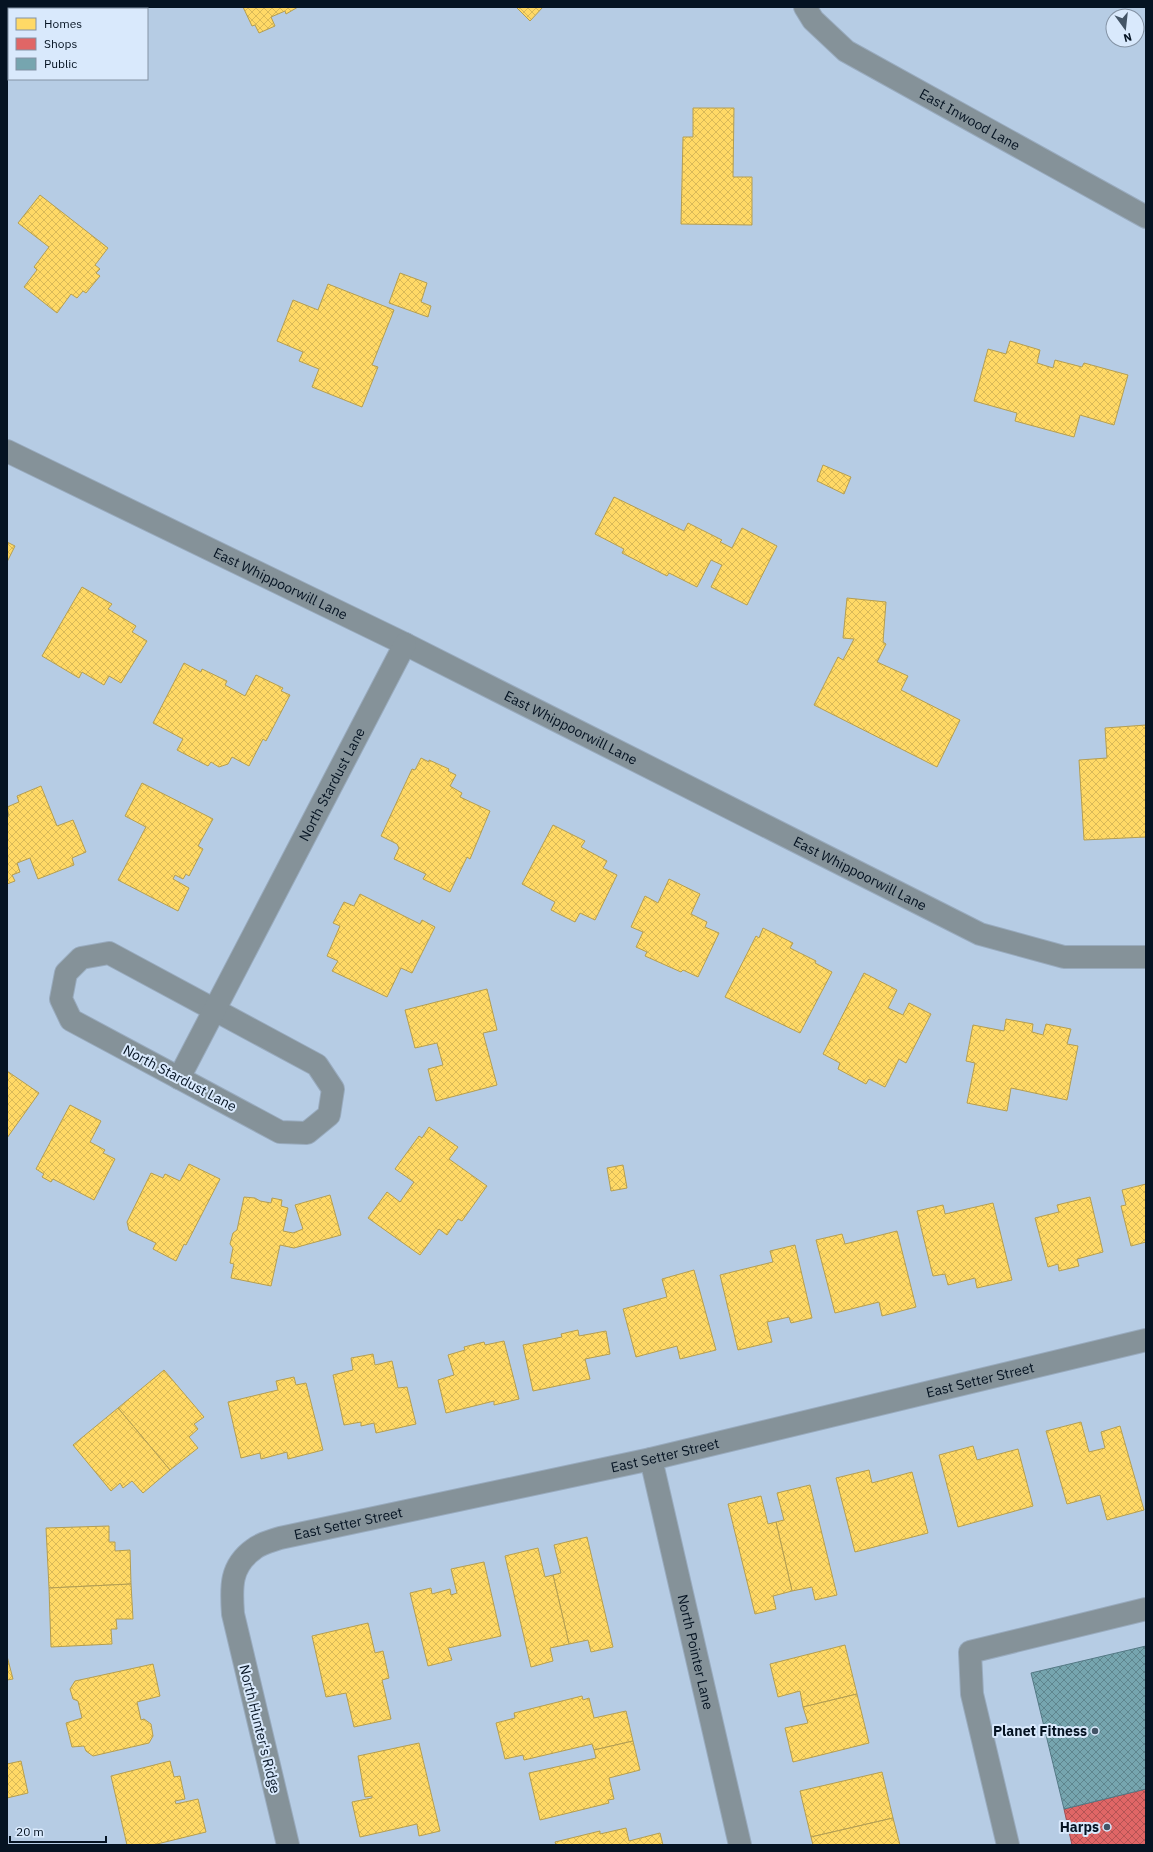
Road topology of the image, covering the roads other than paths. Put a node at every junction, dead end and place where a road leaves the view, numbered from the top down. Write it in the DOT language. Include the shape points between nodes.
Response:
graph roads {
  1 [pos="805,7"];
  2 [pos="1146,217"];
  3 [pos="7,451"];
  4 [pos="405,644"];
  5 [pos="1146,957"];
  6 [pos="214,1009"];
  7 [pos="179,1078"];
  8 [pos="1146,1340"];
  9 [pos="651,1459"];
  10 [pos="1146,1609"];
  11 [pos="233,1614"];
  12 [pos="288,1845"];
  13 [pos="740,1845"];
  14 [pos="1008,1845"];
  1 -- 2 [label="street, East Inwood Lane" via="813,20 846,51"];
  3 -- 4 [label="street, East Whippoorwill Lane"];
  4 -- 5 [label="street, East Whippoorwill Lane" via="980,934 1064,957"];
  4 -- 6 [label="street, North Stardust Lane"];
  6 -- 7 [label="street"];
  6 -- 7 [label="street, North Stardust Lane" via="109,953 81,958 66,974 61,999 71,1020"];
  6 -- 7 [label="street, North Stardust Lane" via="317,1065 333,1089 329,1115 307,1133 280,1132"];
  8 -- 9 [label="street, East Setter Street"];
  9 -- 11 [label="street, East Setter Street" via="280,1538 255,1548 238,1564 231,1587"];
  9 -- 13 [label="street, North Pointer Lane"];
  10 -- 14 [label="street" via="970,1652 972,1694"];
  11 -- 12 [label="street, North Hunter's Ridge"];
}
